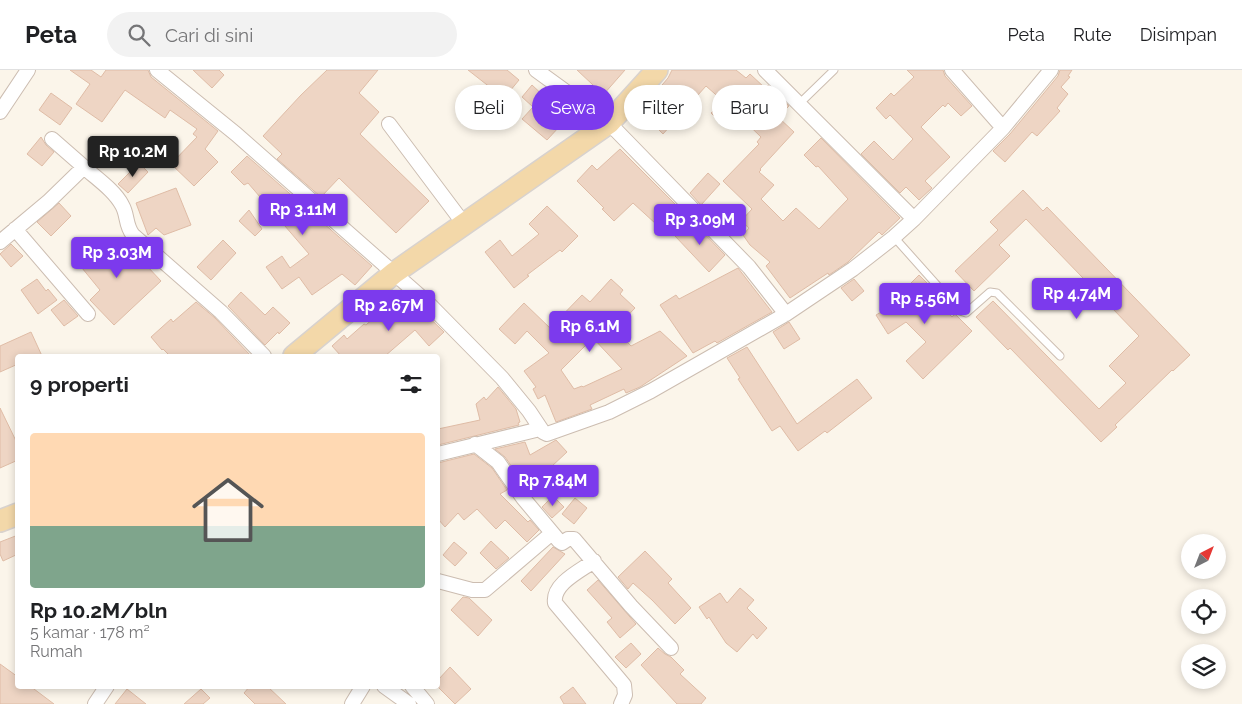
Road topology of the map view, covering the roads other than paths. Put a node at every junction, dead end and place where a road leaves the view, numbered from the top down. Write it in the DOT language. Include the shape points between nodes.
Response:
graph roads {
  1 [pos="28,70"];
  2 [pos="157,70"];
  3 [pos="536,70"];
  4 [pos="657,70"];
  5 [pos="765,70"];
  6 [pos="834,70"];
  7 [pos="952,70"];
  8 [pos="1051,70"];
  9 [pos="556,85"];
  10 [pos="799,104"];
  11 [pos="0,112"];
  12 [pos="614,117"];
  13 [pos="389,124"];
  14 [pos="1003,128"];
  15 [pos="614,129"];
  16 [pos="598,130"];
  17 [pos="52,139"];
  18 [pos="84,167"];
  19 [pos="914,219"];
  20 [pos="464,224"];
  21 [pos="15,229"];
  22 [pos="894,237"];
  23 [pos="0,242"];
  24 [pos="394,273"];
  25 [pos="88,314"];
  26 [pos="786,314"];
  27 [pos="262,354"];
  28 [pos="296,354"];
  29 [pos="1060,356"];
  30 [pos="540,429"];
  31 [pos="475,444"];
  32 [pos="440,453"];
  33 [pos="552,533"];
  34 [pos="594,561"];
  35 [pos="440,582"];
  36 [pos="671,648"];
  37 [pos="105,689"];
  38 [pos="362,689"];
  39 [pos="388,689"];
  40 [pos="414,689"];
  41 [pos="95,704"];
  42 [pos="352,704"];
  43 [pos="409,704"];
  44 [pos="427,704"];
  45 [pos="621,704"];
  1 -- 11 [label="street"];
  2 -- 24 [label="street" via="236,134"];
  3 -- 9 [label="street"];
  4 -- 12 [label="main road"];
  5 -- 10 [label="street"];
  6 -- 10 [label="lane"];
  7 -- 14 [label="street"];
  8 -- 14 [label="street"];
  10 -- 19 [label="street"];
  13 -- 20 [label="street"];
  14 -- 19 [label="street"];
  15 -- 26 [label="street" via="749,267"];
  16 -- 20 [label="main road"];
  17 -- 18 [label="street"];
  18 -- 21 [label="street"];
  18 -- 27 [label="street" via="118,199 133,235 221,312"];
  19 -- 22 [label="street"];
  20 -- 24 [label="main road"];
  21 -- 23 [label="street"];
  21 -- 25 [label="street"];
  22 -- 26 [label="street"];
  22 -- 29 [label="lane" via="960,310 966,313 990,292 998,294"];
  24 -- 28 [label="main road"];
  24 -- 30 [label="street" via="502,378 526,406"];
  26 -- 30 [label="street" via="626,404 549,434"];
  30 -- 31 [label="street"];
  31 -- 32 [label="street"];
  31 -- 33 [label="street" via="498,462"];
  33 -- 34 [label="street" via="562,543 574,539"];
  33 -- 35 [label="street" via="485,590"];
  34 -- 36 [label="street"];
  34 -- 45 [label="street" via="559,586 554,600 624,685 625,695"];
  37 -- 41 [label="street"];
  38 -- 42 [label="street"];
  39 -- 43 [label="street"];
  40 -- 44 [label="street"];
}
